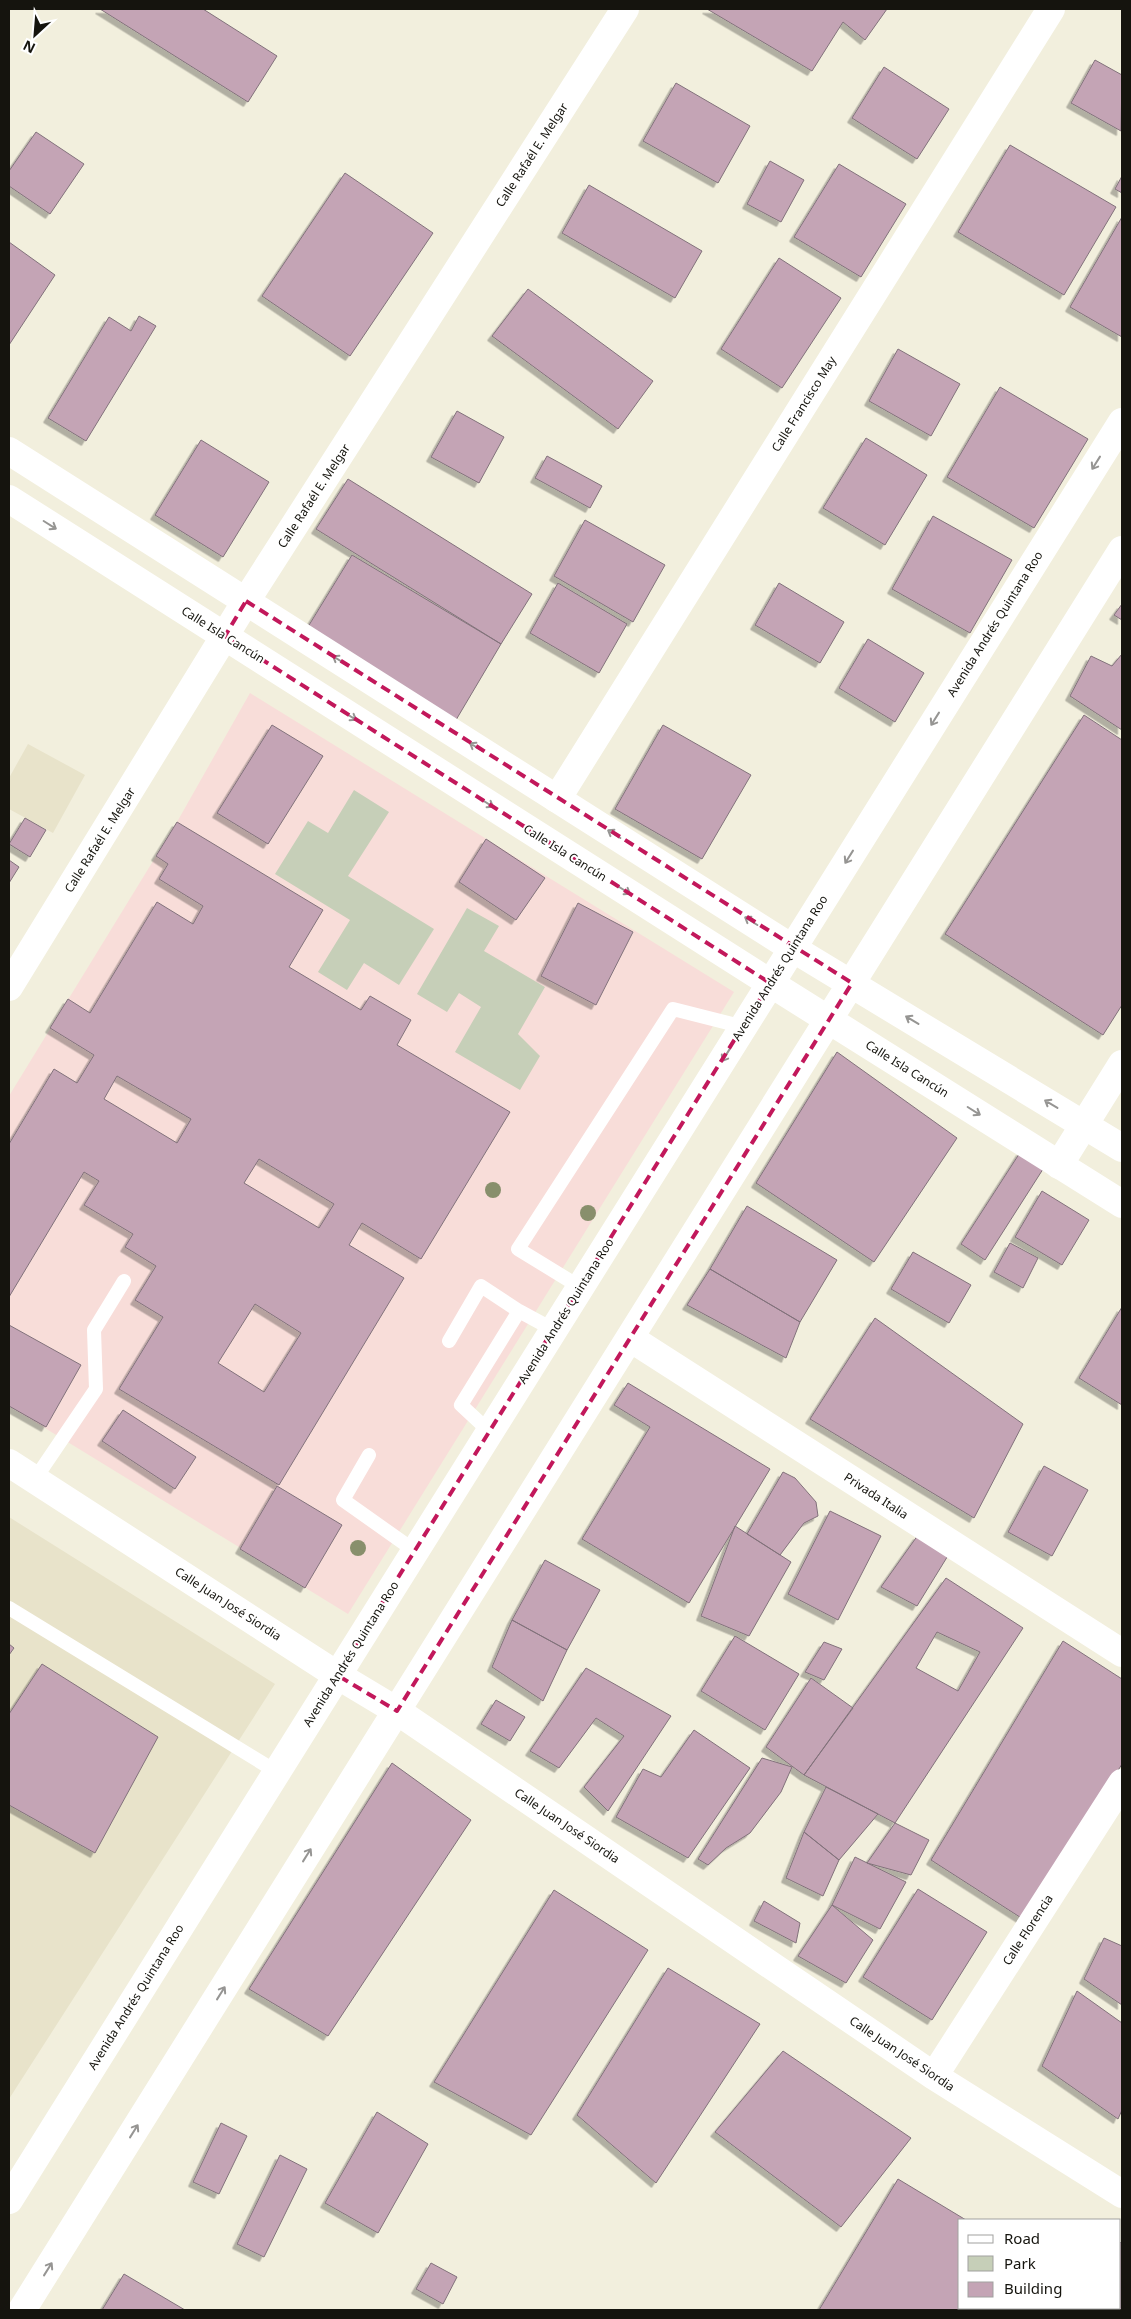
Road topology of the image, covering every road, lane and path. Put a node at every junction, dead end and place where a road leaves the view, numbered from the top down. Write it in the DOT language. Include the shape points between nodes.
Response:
graph roads {
  1 [pos="625,9"];
  2 [pos="1051,9"];
  3 [pos="1122,422"];
  4 [pos="9,451"];
  5 [pos="9,499"];
  6 [pos="1122,550"];
  7 [pos="246,601"];
  8 [pos="225,636"];
  9 [pos="557,799"];
  10 [pos="792,948"];
  11 [pos="770,983"];
  12 [pos="852,983"];
  13 [pos="9,987"];
  14 [pos="829,1020"];
  15 [pos="744,1027"];
  16 [pos="1122,1064"];
  17 [pos="1085,1124"];
  18 [pos="1122,1148"];
  19 [pos="1059,1164"];
  20 [pos="1122,1204"];
  21 [pos="124,1281"];
  22 [pos="580,1287"];
  23 [pos="519,1311"];
  24 [pos="554,1330"];
  25 [pos="630,1338"];
  26 [pos="449,1340"];
  27 [pos="490,1432"];
  28 [pos="368,1455"];
  29 [pos="9,1463"];
  30 [pos="35,1479"];
  31 [pos="415,1551"];
  32 [pos="9,1608"];
  33 [pos="1122,1653"];
  34 [pos="337,1675"];
  35 [pos="397,1711"];
  36 [pos="277,1772"];
  37 [pos="1122,1783"];
  38 [pos="934,2076"];
  39 [pos="1122,2194"];
  40 [pos="9,2200"];
  41 [pos="22,2310"];
  1 -- 7 [label="street, Calle Rafaél E. Melgar"];
  2 -- 9 [label="street, Calle Francisco May"];
  3 -- 10 [label="street, Avenida Andrés Quintana Roo, one-way"];
  4 -- 7 [label="street"];
  5 -- 8 [label="street, Calle Isla Cancún, one-way"];
  6 -- 12 [label="street"];
  7 -- 8 [label="street, Calle Rafaél E. Melgar"];
  9 -- 7 [label="street, one-way"];
  8 -- 11 [label="street, Calle Isla Cancún, one-way"];
  8 -- 13 [label="street, Calle Rafaél E. Melgar"];
  10 -- 9 [label="street, one-way"];
  10 -- 11 [label="street, Avenida Andrés Quintana Roo"];
  10 -- 12 [label="street"];
  11 -- 14 [label="street, Calle Isla Cancún"];
  11 -- 15 [label="street, Avenida Andrés Quintana Roo"];
  12 -- 14 [label="street"];
  17 -- 12 [label="street, one-way"];
  14 -- 19 [label="street, Calle Isla Cancún, one-way"];
  14 -- 25 [label="street"];
  15 -- 22 [label="street, Avenida Andrés Quintana Roo, one-way"];
  15 -- 22 [label="lane" via="673,1009 518,1249"];
  16 -- 17 [label="street"];
  17 -- 18 [label="street"];
  17 -- 19 [label="street"];
  19 -- 20 [label="street, Calle Isla Cancún"];
  21 -- 30 [label="lane" via="94,1330 96,1389"];
  22 -- 24 [label="street, Avenida Andrés Quintana Roo"];
  23 -- 24 [label="lane"];
  23 -- 26 [label="lane" via="481,1286"];
  23 -- 27 [label="lane" via="461,1404"];
  24 -- 27 [label="street, Avenida Andrés Quintana Roo"];
  25 -- 33 [label="street, Privada Italia"];
  25 -- 35 [label="street"];
  27 -- 31 [label="street, Avenida Andrés Quintana Roo"];
  28 -- 31 [label="lane" via="342,1500"];
  29 -- 30 [label="street, Calle Juan José Siordia"];
  30 -- 34 [label="street, Calle Juan José Siordia"];
  31 -- 34 [label="street, Avenida Andrés Quintana Roo"];
  32 -- 36 [label="lane"];
  34 -- 35 [label="street, Calle Juan José Siordia"];
  34 -- 36 [label="street, Avenida Andrés Quintana Roo"];
  35 -- 38 [label="street, Calle Juan José Siordia"];
  41 -- 35 [label="street, one-way"];
  36 -- 40 [label="street, Avenida Andrés Quintana Roo"];
  37 -- 38 [label="street, Calle Florencia"];
  38 -- 39 [label="street, Calle Juan José Siordia"];
}
